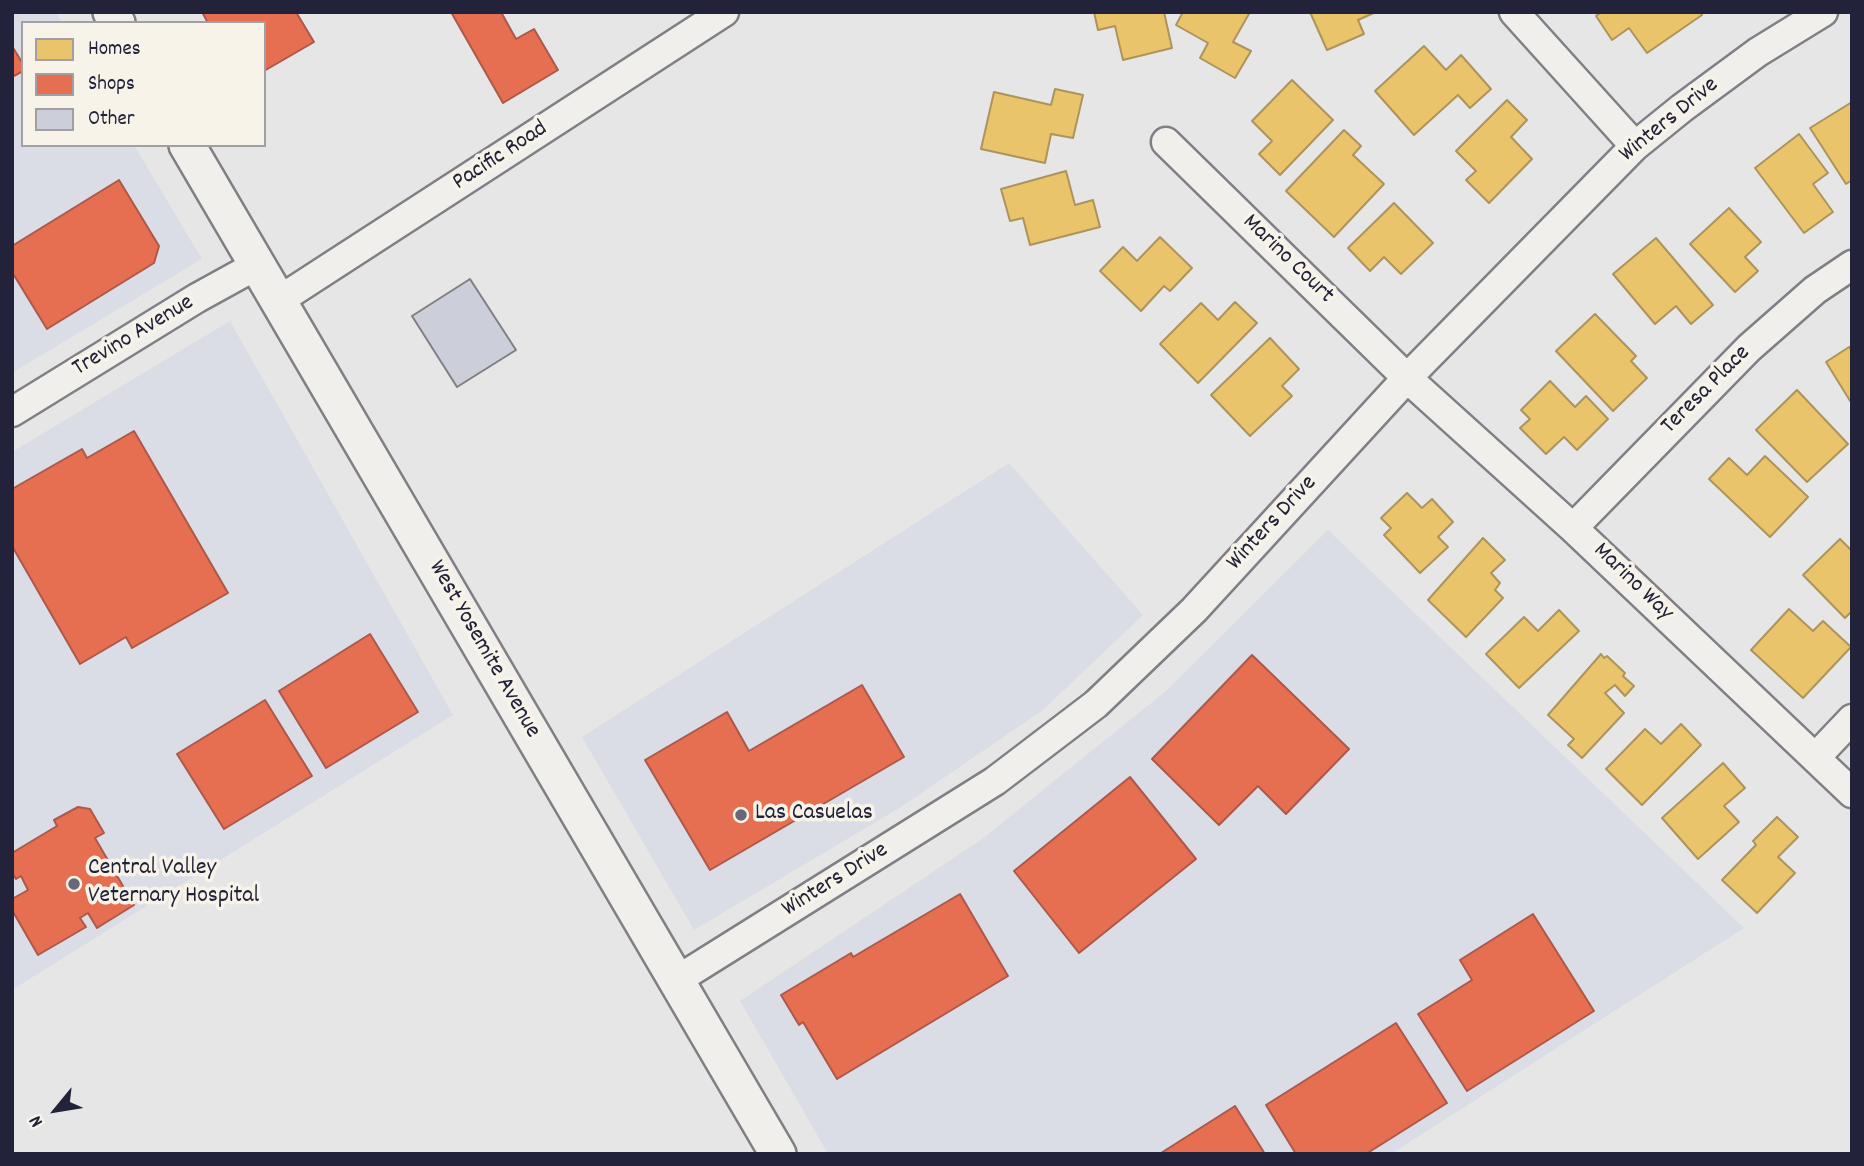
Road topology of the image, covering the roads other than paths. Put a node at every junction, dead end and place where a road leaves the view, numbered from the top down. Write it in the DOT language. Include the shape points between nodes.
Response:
graph roads {
  1 [pos="724,12"];
  2 [pos="1514,12"];
  3 [pos="1823,12"];
  4 [pos="1166,142"];
  5 [pos="1635,146"];
  6 [pos="188,147"];
  7 [pos="257,265"];
  8 [pos="1852,265"];
  9 [pos="278,301"];
  10 [pos="1407,378"];
  11 [pos="12,412"];
  12 [pos="1573,528"];
  13 [pos="1852,719"];
  14 [pos="1815,758"];
  15 [pos="1852,793"];
  16 [pos="677,980"];
  17 [pos="778,1154"];
  1 -- 9 [label="street, Pacific Road"];
  2 -- 5 [label="street"];
  3 -- 5 [label="street, Winters Drive" via="1758,52"];
  4 -- 10 [label="street, Marino Court"];
  5 -- 10 [label="street, Winters Drive"];
  6 -- 7 [label="main road, West Yosemite Avenue"];
  7 -- 9 [label="main road, West Yosemite Avenue"];
  7 -- 11 [label="street, Trevino Avenue"];
  8 -- 12 [label="street, Teresa Place" via="1815,290 1748,348"];
  9 -- 16 [label="main road, West Yosemite Avenue"];
  10 -- 12 [label="street, Marino Way"];
  10 -- 16 [label="street, Winters Drive" via="1194,610 1096,704 995,780"];
  12 -- 14 [label="street, Marino Way"];
  13 -- 14 [label="street"];
  14 -- 15 [label="street, Marino Way"];
  16 -- 17 [label="main road, West Yosemite Avenue"];
}
